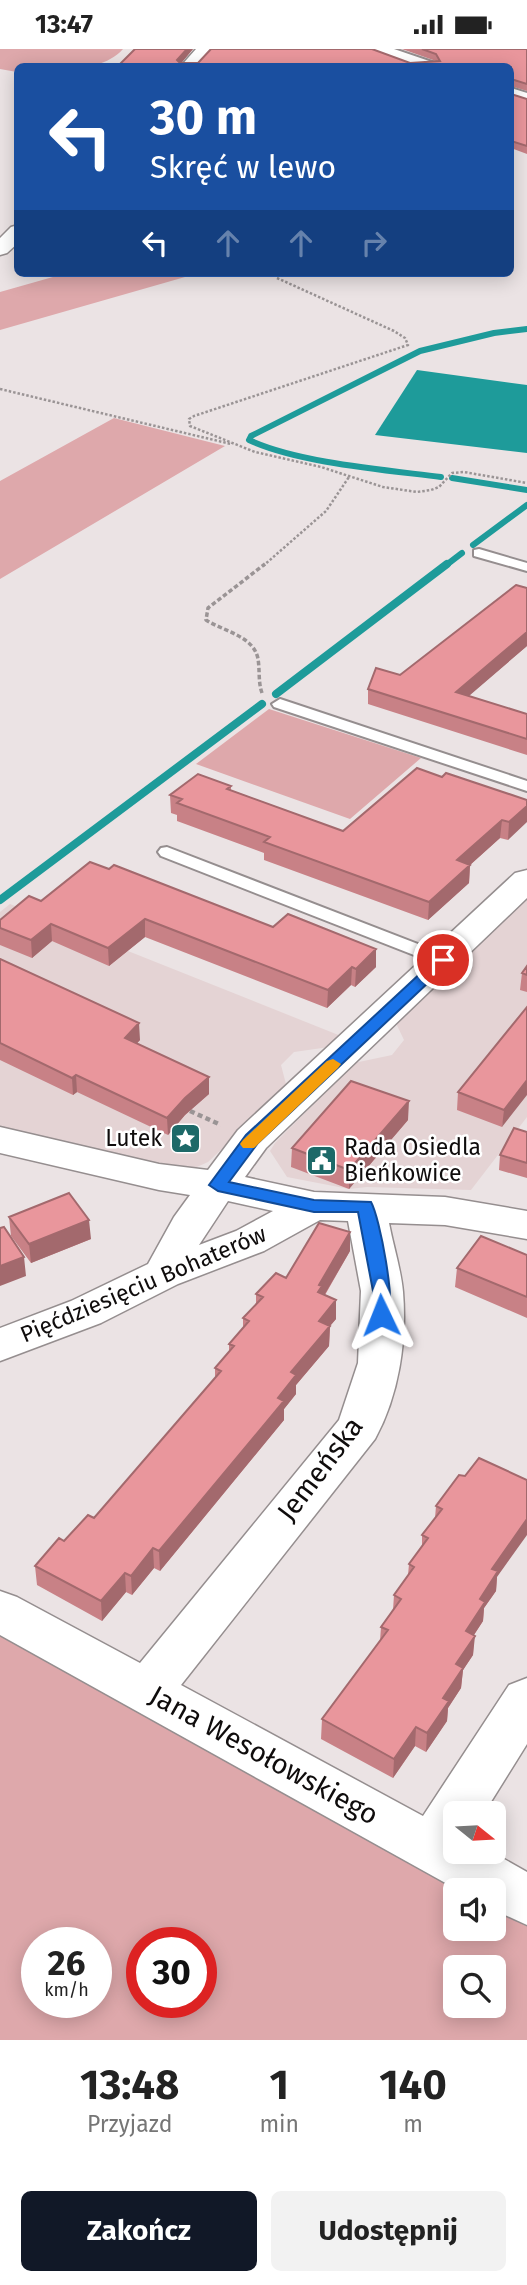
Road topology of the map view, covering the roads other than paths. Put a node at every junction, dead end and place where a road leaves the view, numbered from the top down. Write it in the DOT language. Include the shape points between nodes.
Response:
graph roads {
  1 [pos="205,49"];
  2 [pos="377,49"];
  3 [pos="192,63"];
  4 [pos="417,63"];
  5 [pos="14,235"];
  6 [pos="0,249"];
  7 [pos="479,553"];
  8 [pos="527,567"];
  9 [pos="280,704"];
  10 [pos="527,786"];
  11 [pos="167,852"];
  12 [pos="527,880"];
  13 [pos="443,960"];
  14 [pos="0,1140"];
  15 [pos="218,1185"];
  16 [pos="314,1206"];
  17 [pos="365,1206"];
  18 [pos="527,1225"];
  19 [pos="163,1274"];
  20 [pos="0,1345"];
  21 [pos="0,1611"];
  22 [pos="147,1691"];
  23 [pos="527,1700"];
  24 [pos="433,1847"];
  25 [pos="527,1900"];
  1 -- 3 [label="street"];
  2 -- 4 [label="street"];
  5 -- 6 [label="street"];
  7 -- 8 [label="lane"];
  9 -- 10 [label="lane"];
  11 -- 13 [label="lane"];
  12 -- 13 [label="street"];
  13 -- 15 [label="street" via="252,1139"];
  14 -- 15 [label="street" via="159,1177"];
  15 -- 16 [label="street"];
  15 -- 19 [label="street"];
  16 -- 17 [label="street, Pięćdziesięciu Bohaterów"];
  16 -- 19 [label="street, Pięćdziesięciu Bohaterów" via="250,1241"];
  17 -- 18 [label="street, Pięćdziesięciu Bohaterów" via="445,1211"];
  17 -- 22 [label="street, Jemeńska" via="382,1291 380,1363 359,1427"];
  19 -- 20 [label="street, Pięćdziesięciu Bohaterów" via="86,1312"];
  21 -- 22 [label="street, Jana Wesołowskiego"];
  22 -- 24 [label="street, Jana Wesołowskiego"];
  23 -- 24 [label="street"];
  24 -- 25 [label="street, Jana Wesołowskiego"];
}
